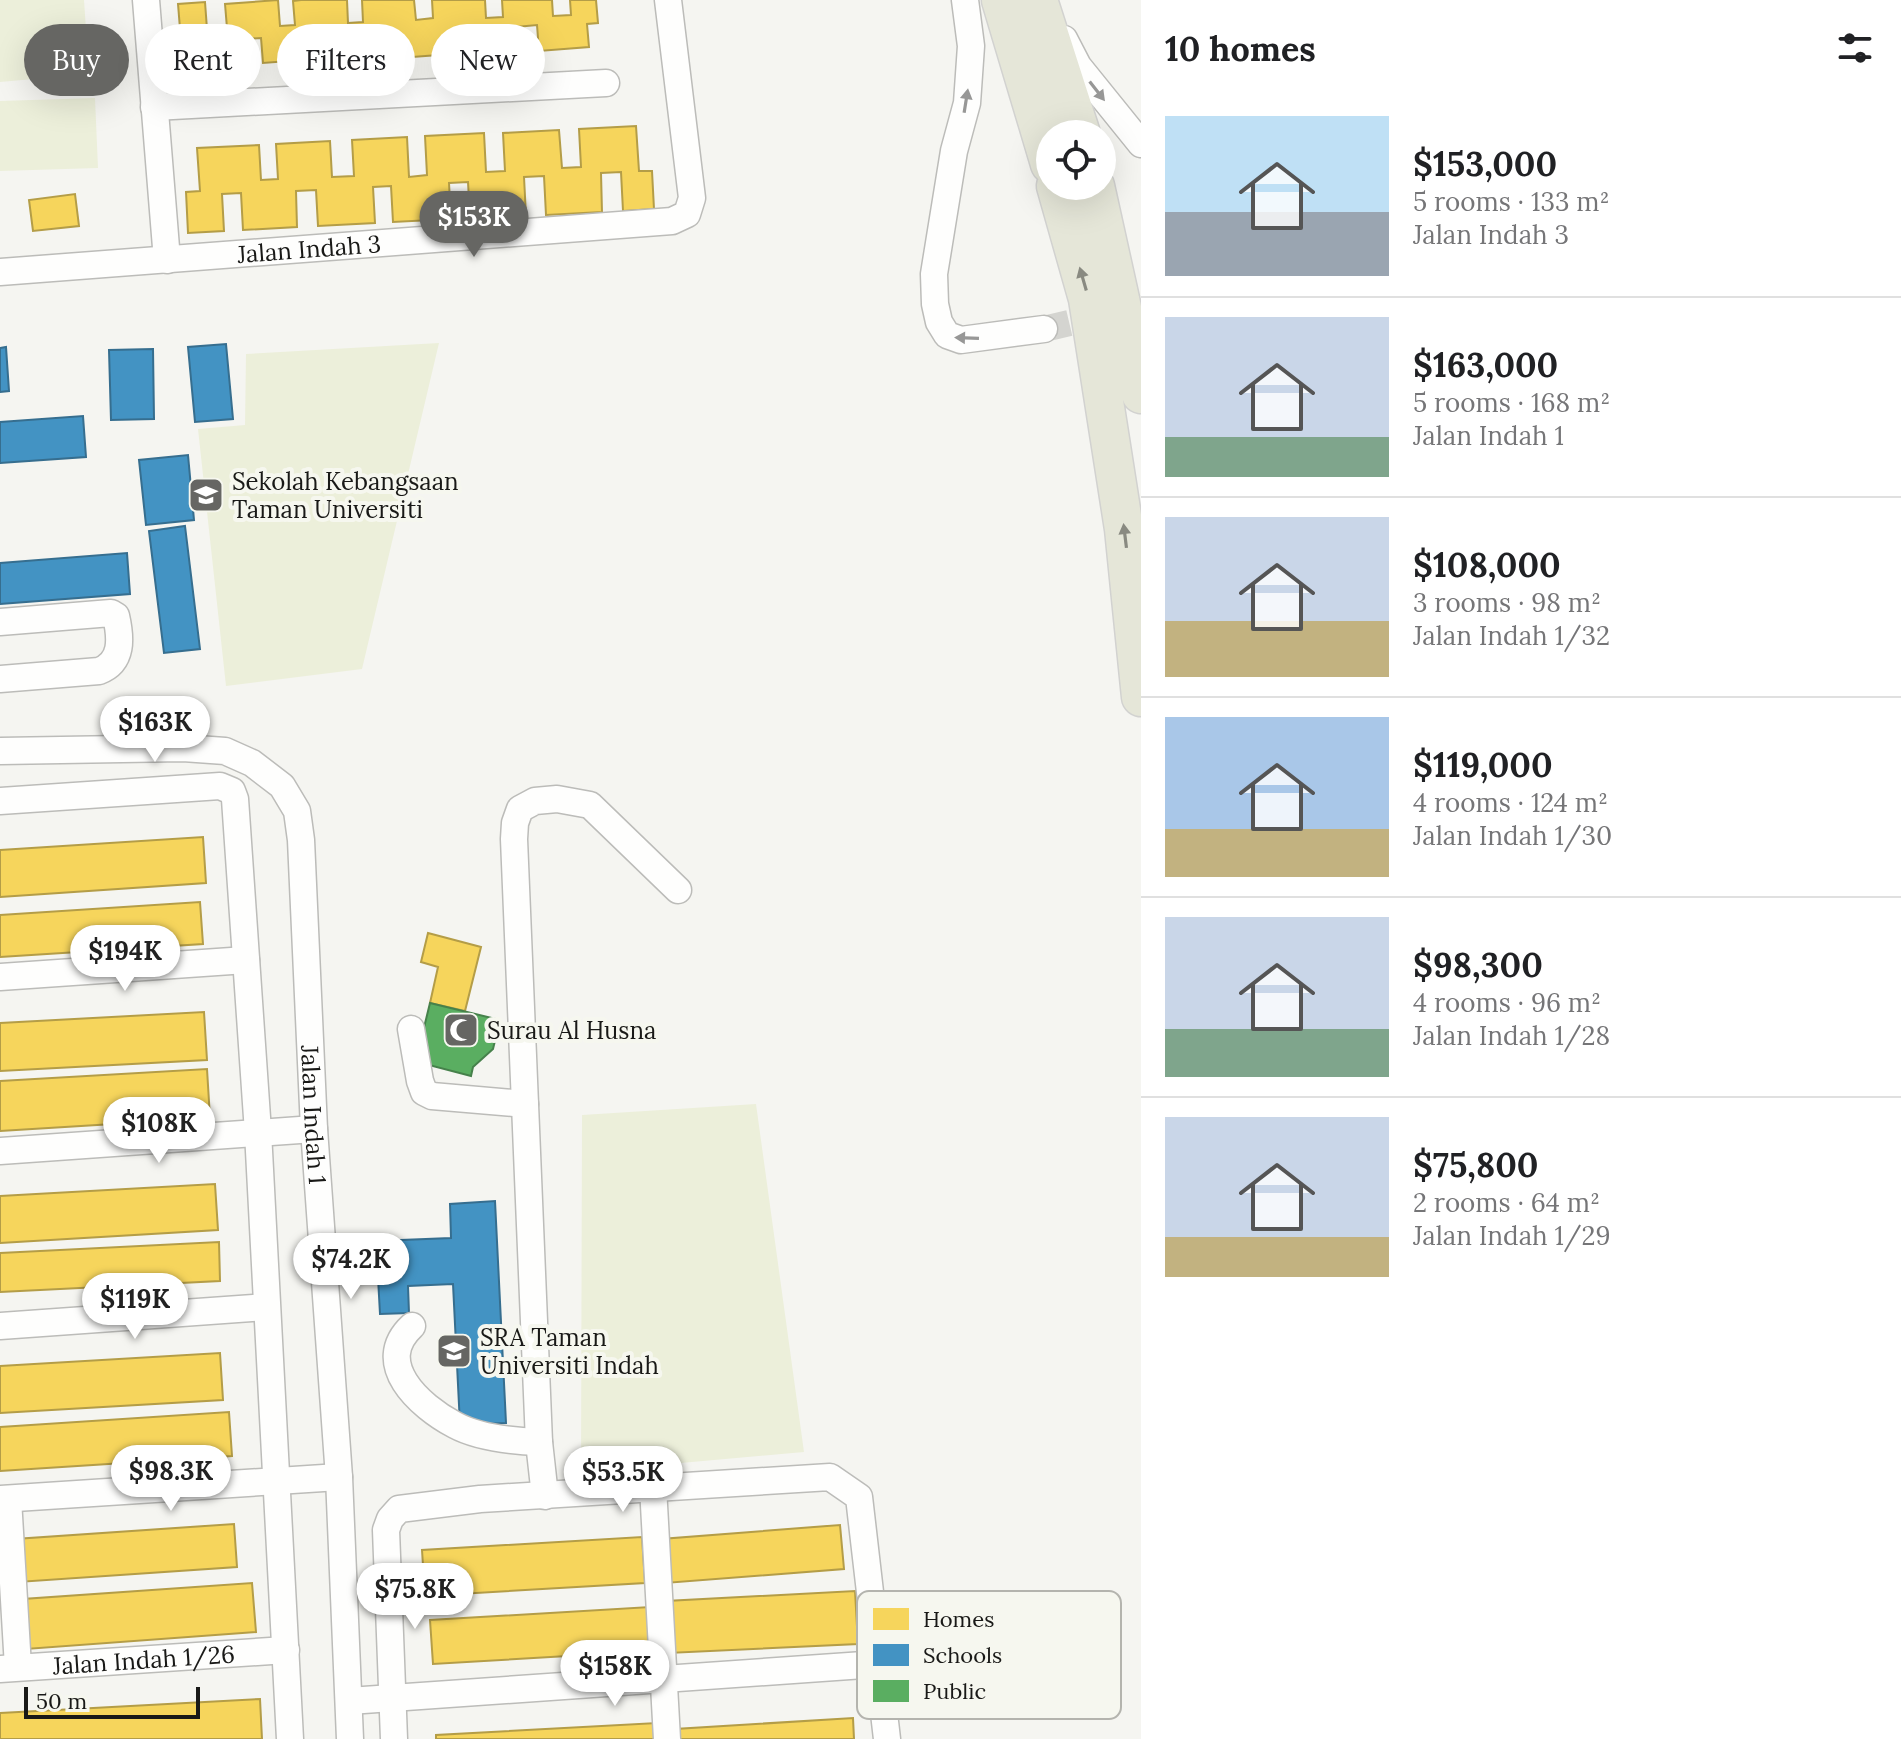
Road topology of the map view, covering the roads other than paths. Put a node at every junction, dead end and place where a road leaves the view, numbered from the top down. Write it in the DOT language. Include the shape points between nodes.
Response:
graph roads {
  1 [pos="146,0"];
  2 [pos="668,0"];
  3 [pos="965,0"];
  4 [pos="1001,0"];
  5 [pos="1041,0"];
  6 [pos="606,83"];
  7 [pos="154,107"];
  8 [pos="1037,120"];
  9 [pos="1077,120"];
  10 [pos="1141,144"];
  11 [pos="1060,200"];
  12 [pos="1098,200"];
  13 [pos="167,260"];
  14 [pos="0,272"];
  15 [pos="1044,329"];
  16 [pos="1141,394"];
  17 [pos="0,622"];
  18 [pos="0,679"];
  19 [pos="1141,697"];
  20 [pos="0,751"];
  21 [pos="0,801"];
  22 [pos="678,890"];
  23 [pos="246,960"];
  24 [pos="0,977"];
  25 [pos="411,1029"];
  26 [pos="525,1104"];
  27 [pos="314,1129"];
  28 [pos="258,1132"];
  29 [pos="0,1151"];
  30 [pos="266,1307"];
  31 [pos="0,1326"];
  32 [pos="412,1326"];
  33 [pos="539,1442"];
  34 [pos="339,1477"];
  35 [pos="277,1481"];
  36 [pos="653,1487"];
  37 [pos="545,1496"];
  38 [pos="4,1499"];
  39 [pos="870,1591"];
  40 [pos="286,1650"];
  41 [pos="857,1665"];
  42 [pos="9,1668"];
  43 [pos="664,1679"];
  44 [pos="391,1698"];
  45 [pos="349,1701"];
  46 [pos="885,1719"];
  47 [pos="290,1739"];
  48 [pos="350,1739"];
  49 [pos="394,1739"];
  50 [pos="667,1739"];
  51 [pos="887,1739"];
  1 -- 7 [label="street"];
  2 -- 13 [label="street, Jalan Indah 3" via="692,198 687,214 672,221"];
  15 -- 3 [label="street, one-way" via="961,340 947,335 939,322 937,259 967,103 971,46"];
  4 -- 8 [label="highway"];
  5 -- 9 [label="highway"];
  5 -- 10 [label="street, one-way" via="1078,66"];
  6 -- 7 [label="street"];
  7 -- 13 [label="street"];
  19 -- 11 [label="highway, one-way" via="1124,529 1088,299"];
  12 -- 16 [label="highway"];
  13 -- 14 [label="street, Jalan Indah 3"];
  17 -- 18 [label="street" via="111,613 118,635 111,667"];
  20 -- 27 [label="street, Jalan Indah 1" via="225,751 282,786 297,811 301,840"];
  21 -- 23 [label="street" via="220,786 232,791"];
  22 -- 26 [label="street" via="590,805 557,799 520,809 514,839"];
  23 -- 24 [label="street"];
  23 -- 28 [label="street"];
  25 -- 26 [label="street" via="424,1092"];
  26 -- 33 [label="street"];
  27 -- 28 [label="street"];
  27 -- 34 [label="street, Jalan Indah 1"];
  28 -- 29 [label="street"];
  28 -- 30 [label="street"];
  30 -- 31 [label="street"];
  30 -- 35 [label="street"];
  32 -- 33 [label="street" via="396,1348 397,1364 406,1386 422,1401 470,1431"];
  33 -- 37 [label="street"];
  34 -- 35 [label="street"];
  34 -- 45 [label="street, Jalan Indah 1"];
  35 -- 38 [label="street"];
  35 -- 40 [label="street"];
  36 -- 37 [label="street"];
  36 -- 39 [label="street" via="830,1477 859,1497"];
  36 -- 43 [label="street"];
  37 -- 44 [label="street" via="413,1506 399,1509 390,1519 386,1544"];
  38 -- 42 [label="street"];
  40 -- 42 [label="street, Jalan Indah 1/26"];
  40 -- 47 [label="street"];
  41 -- 43 [label="street"];
  43 -- 44 [label="street"];
  43 -- 50 [label="street"];
  44 -- 45 [label="street"];
  44 -- 49 [label="street"];
  45 -- 48 [label="street, Jalan Indah 1"];
  46 -- 51 [label="street"];
}
